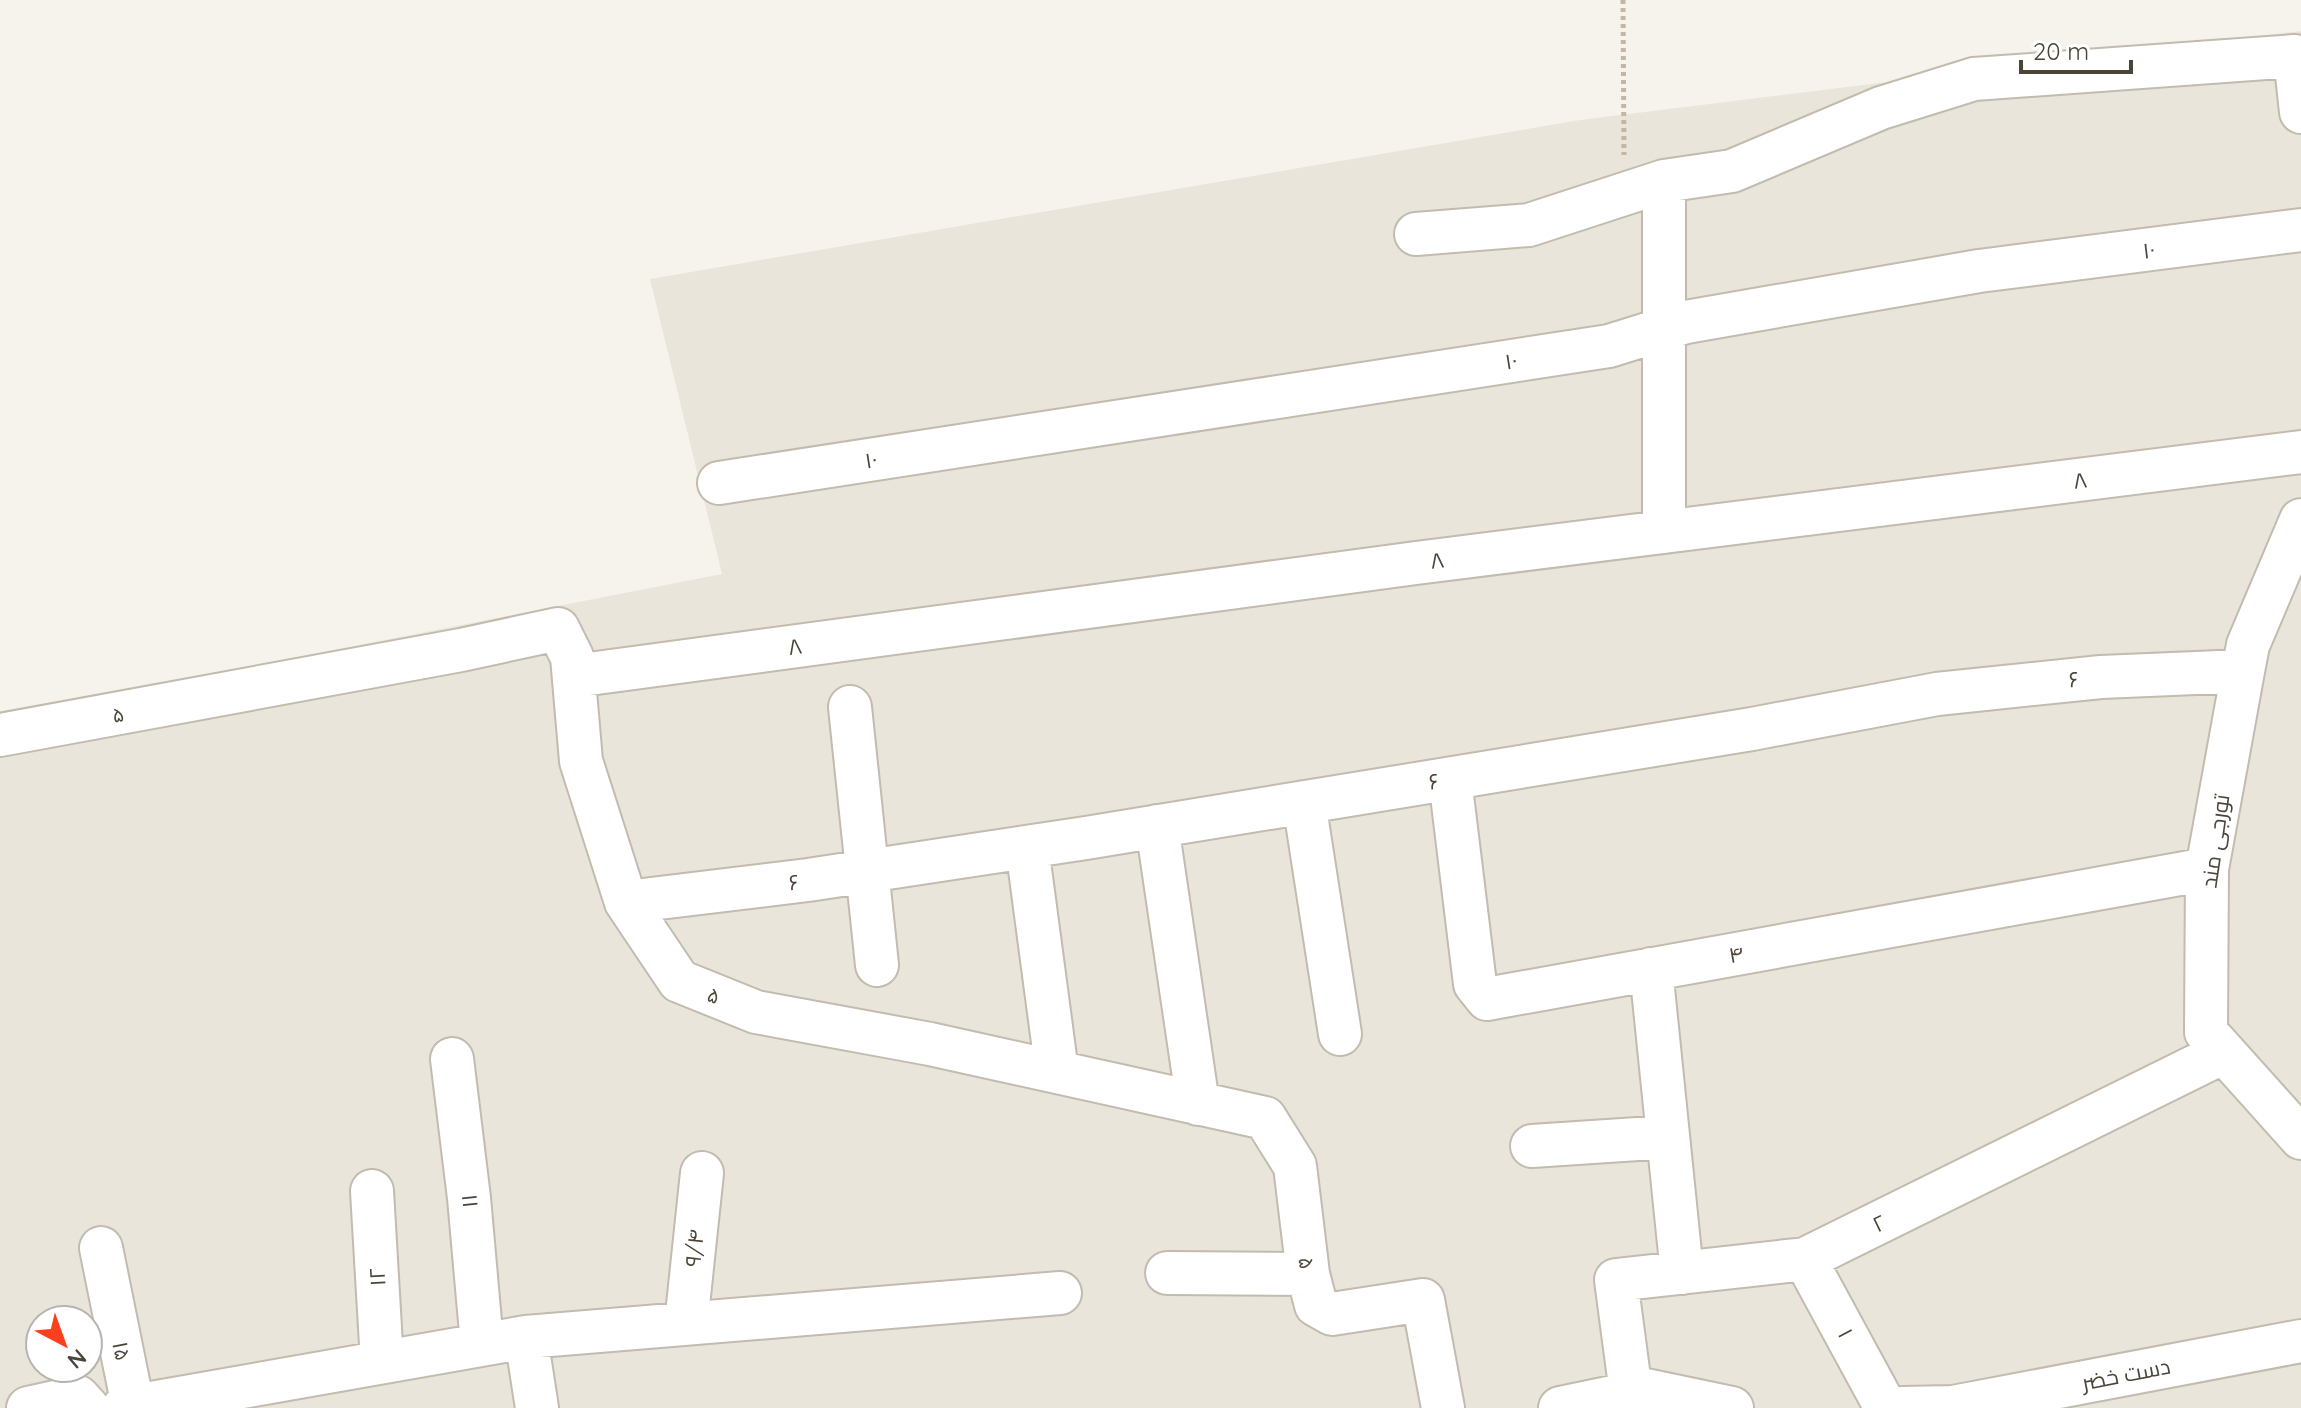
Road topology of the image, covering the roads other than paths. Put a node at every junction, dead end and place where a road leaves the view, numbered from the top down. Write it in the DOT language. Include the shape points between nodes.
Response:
graph roads {
  1 [pos="2301,112"];
  2 [pos="1664,181"];
  3 [pos="2301,230"];
  4 [pos="1416,234"];
  5 [pos="1664,329"];
  6 [pos="2301,452"];
  7 [pos="719,483"];
  8 [pos="2301,520"];
  9 [pos="1664,532"];
  10 [pos="2243,671"];
  11 [pos="574,676"];
  12 [pos="850,707"];
  13 [pos="0,735"];
  14 [pos="1450,779"];
  15 [pos="1304,802"];
  16 [pos="1157,826"];
  17 [pos="1027,847"];
  18 [pos="2207,869"];
  19 [pos="868,871"];
  20 [pos="626,902"];
  21 [pos="877,965"];
  22 [pos="1651,969"];
  23 [pos="1340,1034"];
  24 [pos="2224,1052"];
  25 [pos="452,1059"];
  26 [pos="1057,1072"];
  27 [pos="1198,1104"];
  28 [pos="1668,1137"];
  29 [pos="2301,1138"];
  30 [pos="1532,1146"];
  31 [pos="702,1173"];
  32 [pos="372,1191"];
  33 [pos="101,1248"];
  34 [pos="1805,1259"];
  35 [pos="1167,1273"];
  36 [pos="1682,1273"];
  37 [pos="1308,1274"];
  38 [pos="1060,1293"];
  39 [pos="686,1324"];
  40 [pos="526,1337"];
  41 [pos="2301,1341"];
  42 [pos="482,1344"];
  43 [pos="382,1362"];
  44 [pos="1644,1397"];
  45 [pos="128,1407"];
  46 [pos="28,1408"];
  47 [pos="88,1408"];
  48 [pos="537,1408"];
  49 [pos="1443,1408"];
  50 [pos="1560,1408"];
  51 [pos="1732,1408"];
  52 [pos="1886,1408"];
  53 [pos="1902,1408"];
  1 -- 2 [label="street" via="2295,56 1974,79 1881,108 1732,171"];
  2 -- 4 [label="street" via="1529,225"];
  2 -- 5 [label="street"];
  3 -- 5 [label="street, ۱۰" via="1979,271"];
  5 -- 7 [label="street, ۱۰" via="1609,346"];
  5 -- 9 [label="street"];
  6 -- 9 [label="street, ۸"];
  8 -- 10 [label="street, تورجی مند" via="2248,645"];
  9 -- 11 [label="street, ۸"];
  10 -- 14 [label="street, ۶" via="2101,677 1937,694"];
  10 -- 18 [label="street, تورجی مند"];
  11 -- 13 [label="street, ۵" via="572,657 558,629"];
  11 -- 20 [label="street, ۵" via="581,761"];
  12 -- 19 [label="street"];
  14 -- 15 [label="street, ۶"];
  14 -- 22 [label="street, ۴" via="1475,984 1487,999"];
  15 -- 16 [label="street, ۶"];
  15 -- 23 [label="street"];
  16 -- 17 [label="street, ۶"];
  16 -- 27 [label="street"];
  17 -- 19 [label="street, ۶"];
  17 -- 26 [label="street"];
  18 -- 22 [label="street, ۴"];
  18 -- 24 [label="street, تورجی مند" via="2206,1032"];
  19 -- 20 [label="street, ۶"];
  19 -- 21 [label="street"];
  20 -- 26 [label="street, ۵" via="679,981 756,1012"];
  22 -- 28 [label="street"];
  24 -- 29 [label="street, تورجی مند"];
  24 -- 34 [label="street, ۲"];
  25 -- 42 [label="street, ۱۱"];
  26 -- 27 [label="street, ۵"];
  27 -- 37 [label="street, ۵" via="1265,1118 1295,1166"];
  28 -- 30 [label="street"];
  28 -- 36 [label="street"];
  31 -- 39 [label="street, ۹/۴"];
  32 -- 43 [label="street, ۱۲"];
  33 -- 45 [label="street, ۱۵"];
  34 -- 36 [label="street, ۲"];
  34 -- 52 [label="street, ۱"];
  35 -- 37 [label="street"];
  36 -- 44 [label="street, ۲" via="1616,1280"];
  37 -- 49 [label="street, ۵" via="1316,1305 1332,1314 1423,1300"];
  38 -- 39 [label="street"];
  39 -- 40 [label="street"];
  40 -- 42 [label="street"];
  40 -- 48 [label="street"];
  41 -- 53 [label="street, دست خضر" via="1953,1407"];
  42 -- 43 [label="street"];
  43 -- 45 [label="street"];
  44 -- 50 [label="street"];
  44 -- 51 [label="street"];
  46 -- 47 [label="street" via="78,1397"];
}
